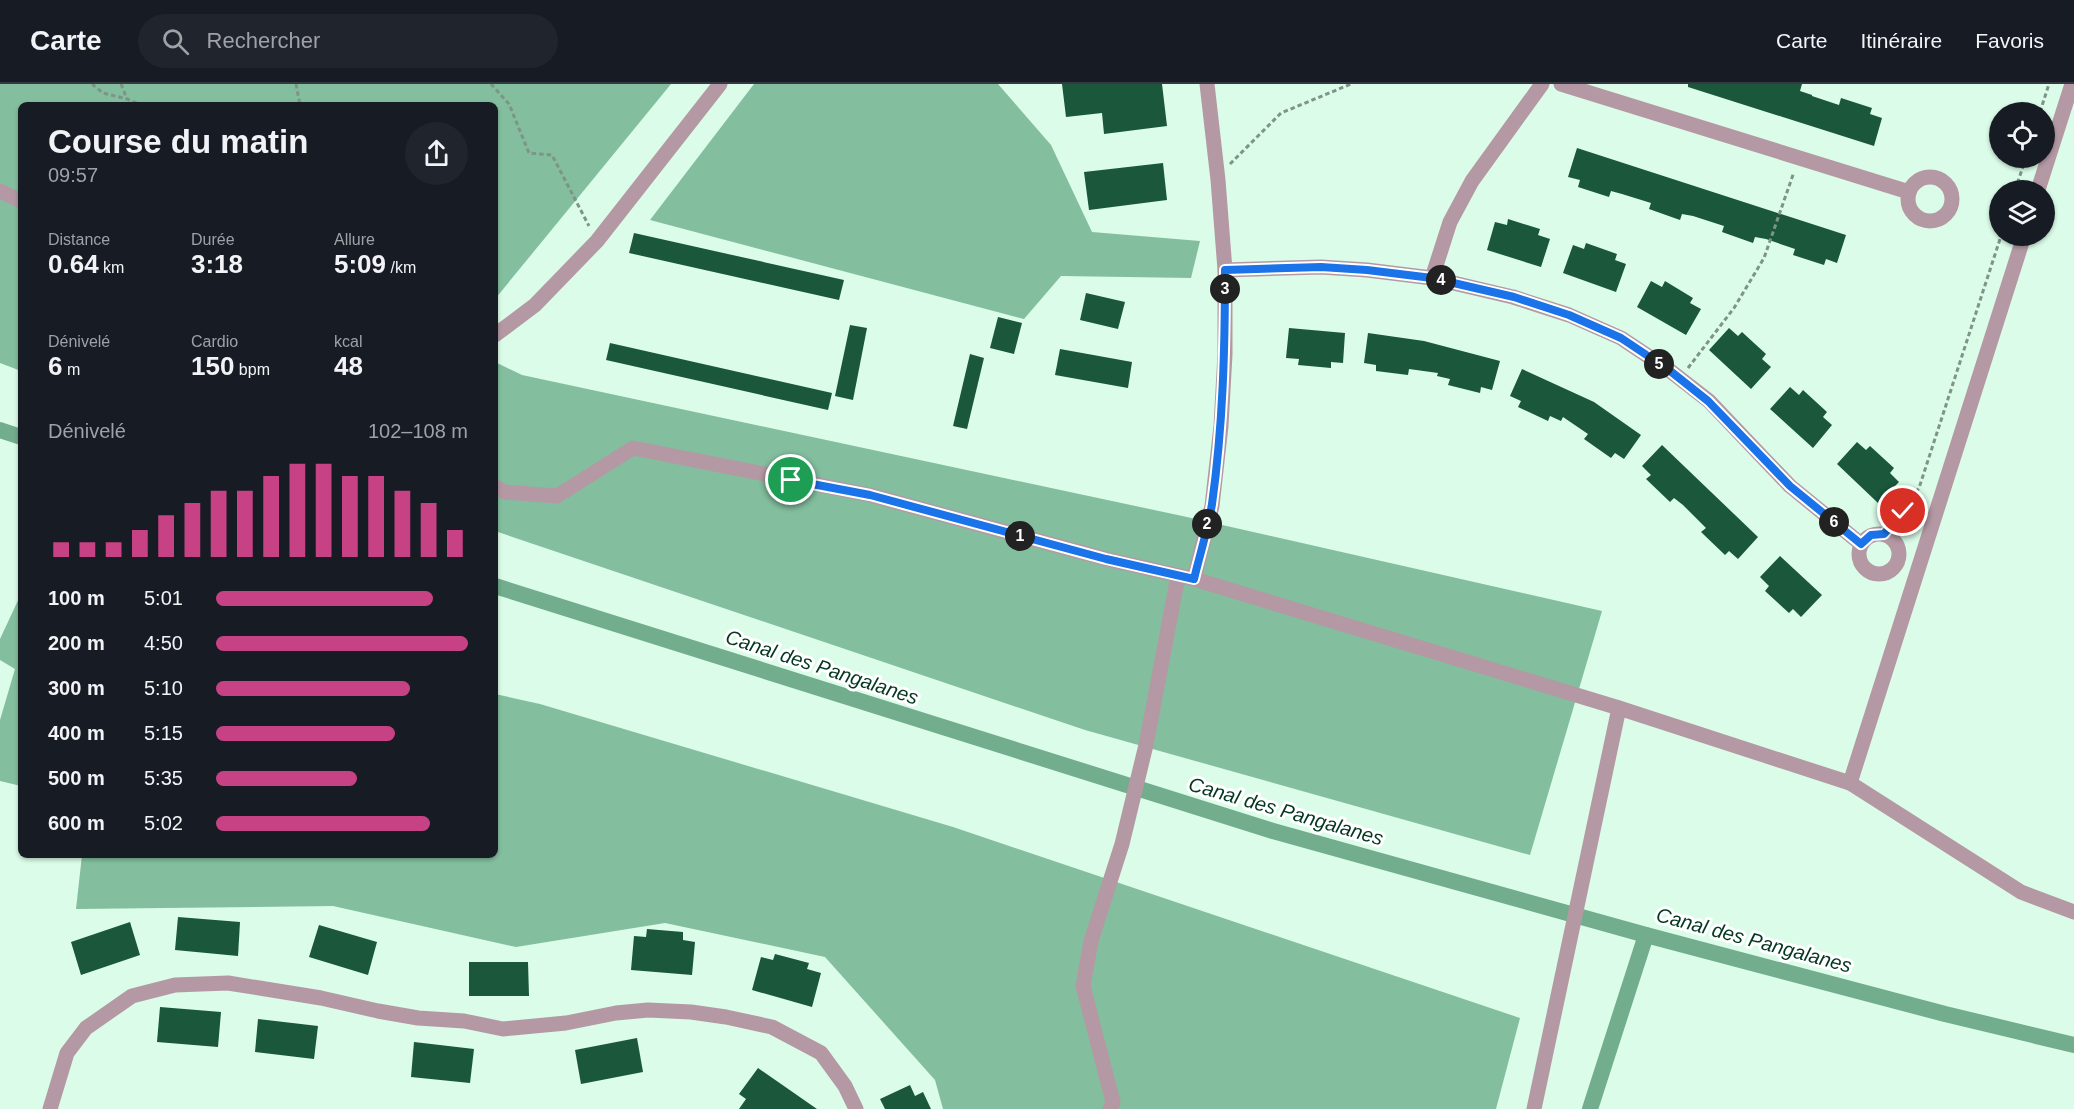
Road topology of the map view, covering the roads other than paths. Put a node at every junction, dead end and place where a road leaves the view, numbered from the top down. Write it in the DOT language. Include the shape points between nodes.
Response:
graph roads {
  1 [pos="720,84"];
  2 [pos="1207,84"];
  3 [pos="1542,84"];
  4 [pos="1561,84"];
  5 [pos="2072,84"];
  6 [pos="2041,180"];
  7 [pos="0,191"];
  8 [pos="1909,192"];
  9 [pos="18,200"];
  10 [pos="2021,246"];
  11 [pos="1225,270"];
  12 [pos="1432,278"];
  13 [pos="498,333"];
  14 [pos="498,488"];
  15 [pos="1861,544"];
  16 [pos="1178,576"];
  17 [pos="1194,579"];
  18 [pos="1619,708"];
  19 [pos="1850,783"];
  20 [pos="2074,912"];
  21 [pos="50,1109"];
  22 [pos="856,1109"];
  23 [pos="1110,1109"];
  24 [pos="1534,1109"];
  1 -- 13 [label="street" via="597,241 535,305"];
  2 -- 11 [label="street"];
  3 -- 12 [label="street" via="1472,182 1450,222"];
  4 -- 8 [label="street"];
  5 -- 6 [label="street"];
  7 -- 9 [label="street"];
  10 -- 19 [label="street"];
  11 -- 12 [label="street" via="1321,267"];
  11 -- 17 [label="street" via="1221,426 1212,506"];
  12 -- 15 [label="street" via="1514,297 1621,338 1708,401 1790,486"];
  14 -- 16 [label="street" via="558,496 633,448 870,495"];
  15 -- 15 [label="street" via="1859,557 1865,568 1877,574 1890,571 1898,560 1898,547 1884,534 1871,535"];
  16 -- 17 [label="street"];
  16 -- 23 [label="street" via="1146,745 1122,844 1091,941 1083,986 1113,1102"];
  17 -- 18 [label="street"];
  18 -- 19 [label="street"];
  18 -- 24 [label="street"];
  19 -- 20 [label="street" via="2021,892"];
  21 -- 22 [label="street" via="67,1053 86,1028 132,996 175,985 228,983 418,1018 502,1029 648,1010 726,1017 772,1027 821,1053"];
}
